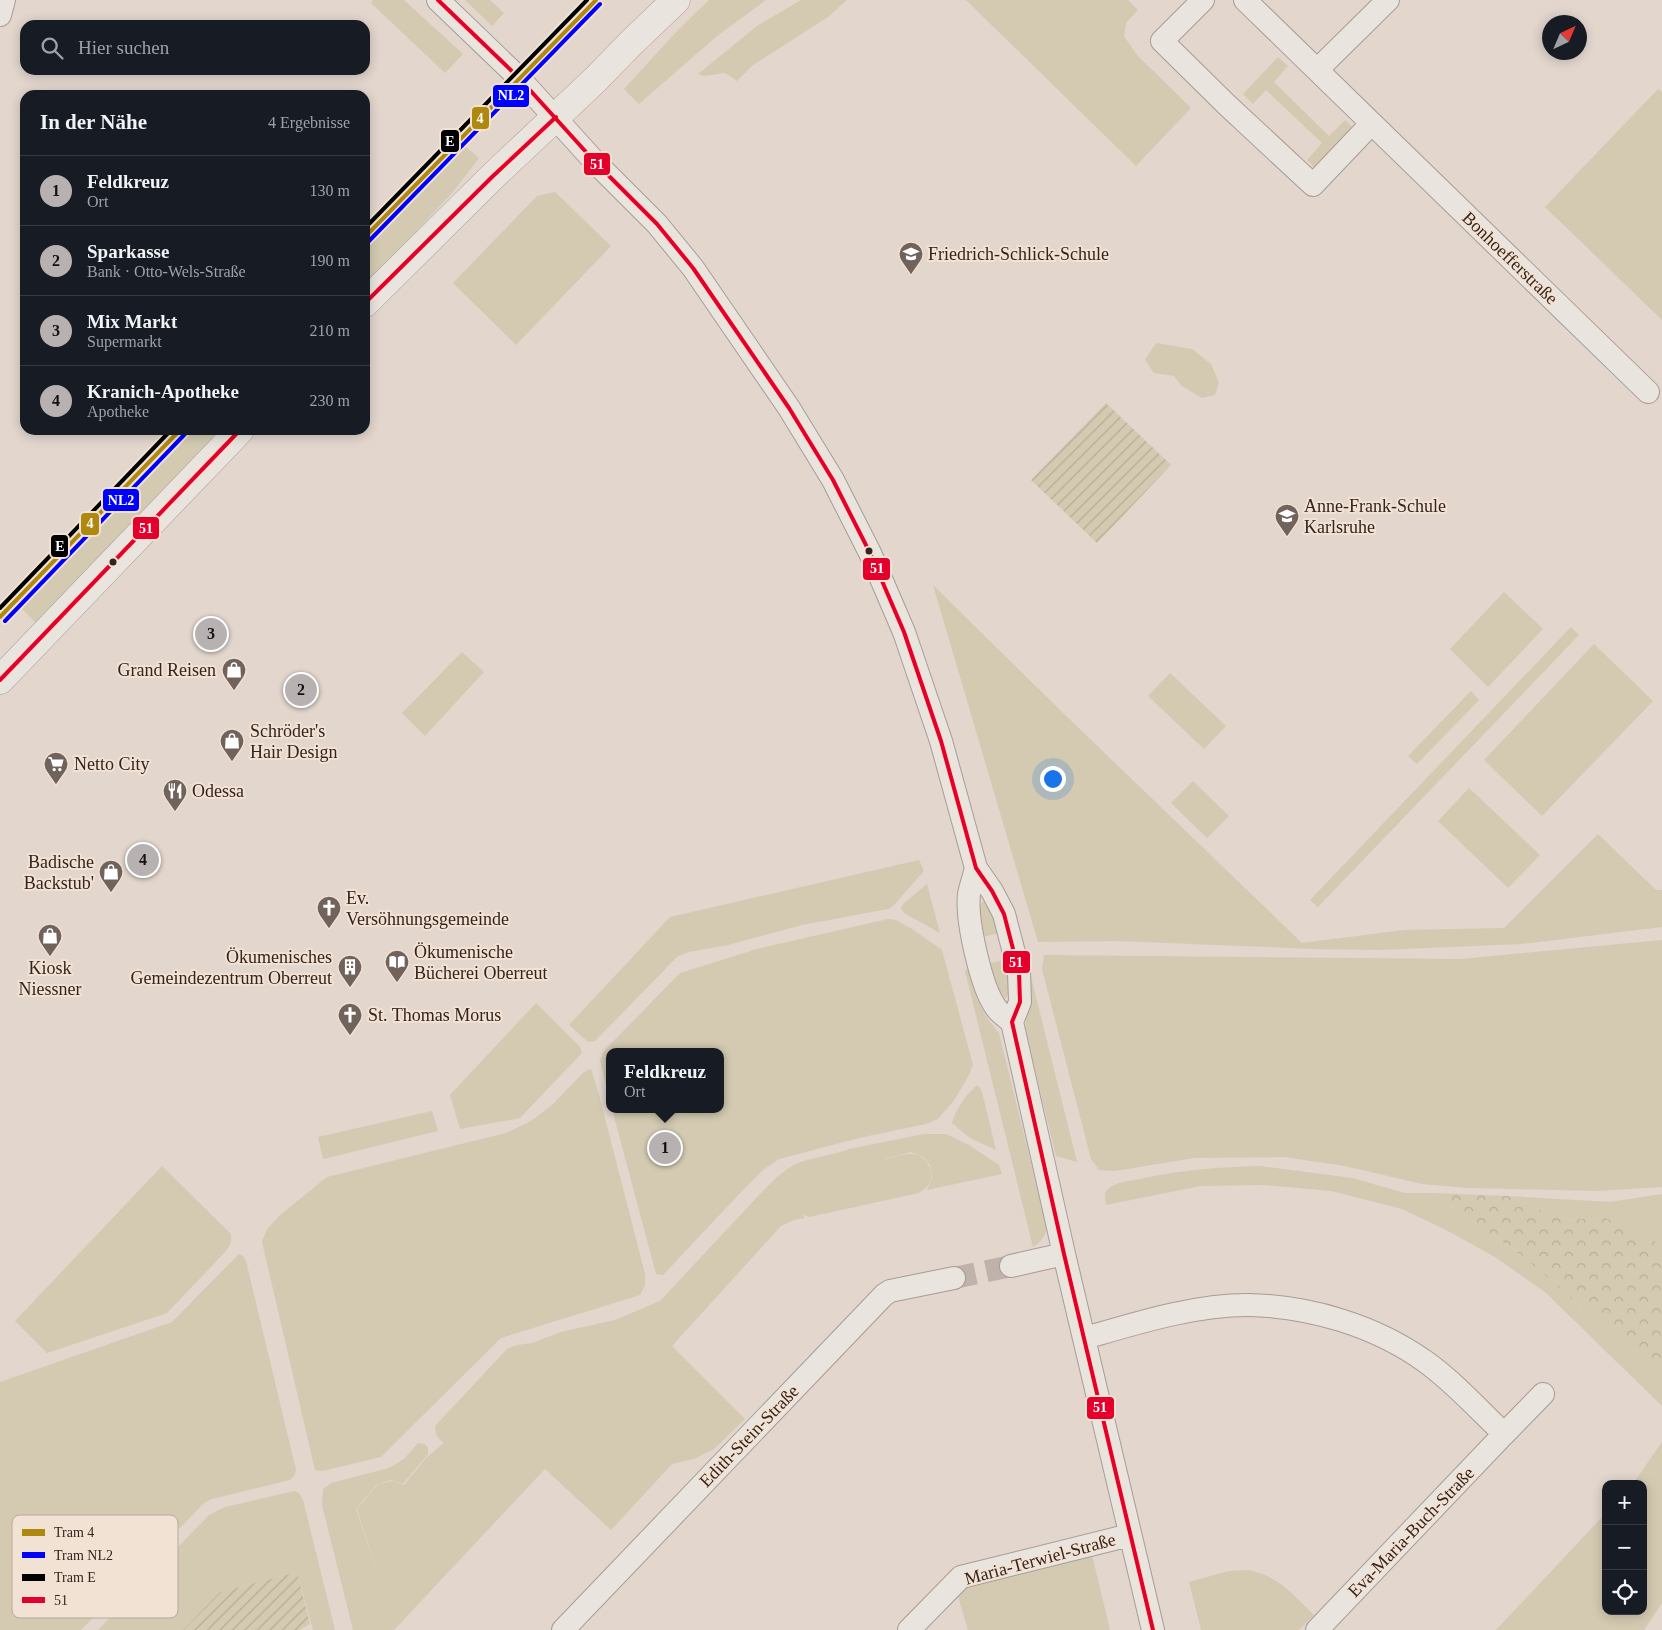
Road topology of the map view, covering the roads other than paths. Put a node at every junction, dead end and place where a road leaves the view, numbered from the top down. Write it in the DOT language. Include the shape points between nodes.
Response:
graph roads {
  1 [pos="4,0"];
  2 [pos="438,0"];
  3 [pos="676,0"];
  4 [pos="1203,0"];
  5 [pos="1245,0"];
  6 [pos="1388,0"];
  7 [pos="0,16"];
  8 [pos="1317,70"];
  9 [pos="556,117"];
  10 [pos="1371,124"];
  11 [pos="370,299"];
  12 [pos="1648,392"];
  13 [pos="235,435"];
  14 [pos="0,680"];
  15 [pos="976,868"];
  16 [pos="1012,1022"];
  17 [pos="1064,1254"];
  18 [pos="1010,1266"];
  19 [pos="954,1278"];
  20 [pos="1085,1338"];
  21 [pos="1543,1394"];
  22 [pos="1504,1434"];
  23 [pos="1130,1535"];
  24 [pos="563,1630"];
  25 [pos="909,1630"];
  26 [pos="1153,1630"];
  27 [pos="1317,1630"];
  1 -- 7 [label="street"];
  2 -- 9 [label="street"];
  3 -- 9 [label="street"];
  4 -- 10 [label="street" via="1162,41 1313,186"];
  5 -- 8 [label="street, Bonhoefferstraße"];
  6 -- 8 [label="street"];
  8 -- 10 [label="street, Bonhoefferstraße"];
  9 -- 11 [label="street"];
  9 -- 15 [label="street" via="657,224 693,268 789,408 833,480 904,632 941,741"];
  10 -- 12 [label="street, Bonhoefferstraße"];
  13 -- 14 [label="street"];
  15 -- 16 [label="street" via="1004,914 1019,972 1020,1002"];
  15 -- 16 [label="street" via="969,894 969,916 977,958 997,1009"];
  16 -- 17 [label="street"];
  17 -- 18 [label="street"];
  17 -- 20 [label="street"];
  19 -- 24 [label="street, Edith-Stein-Straße" via="890,1291 884,1296"];
  20 -- 22 [label="street" via="1159,1318 1248,1305 1331,1317 1367,1330 1427,1362"];
  20 -- 23 [label="street"];
  21 -- 22 [label="street, Eva-Maria-Buch-Straße"];
  22 -- 27 [label="street, Eva-Maria-Buch-Straße"];
  23 -- 25 [label="street, Maria-Terwiel-Straße" via="961,1577"];
  23 -- 26 [label="street"];
}
